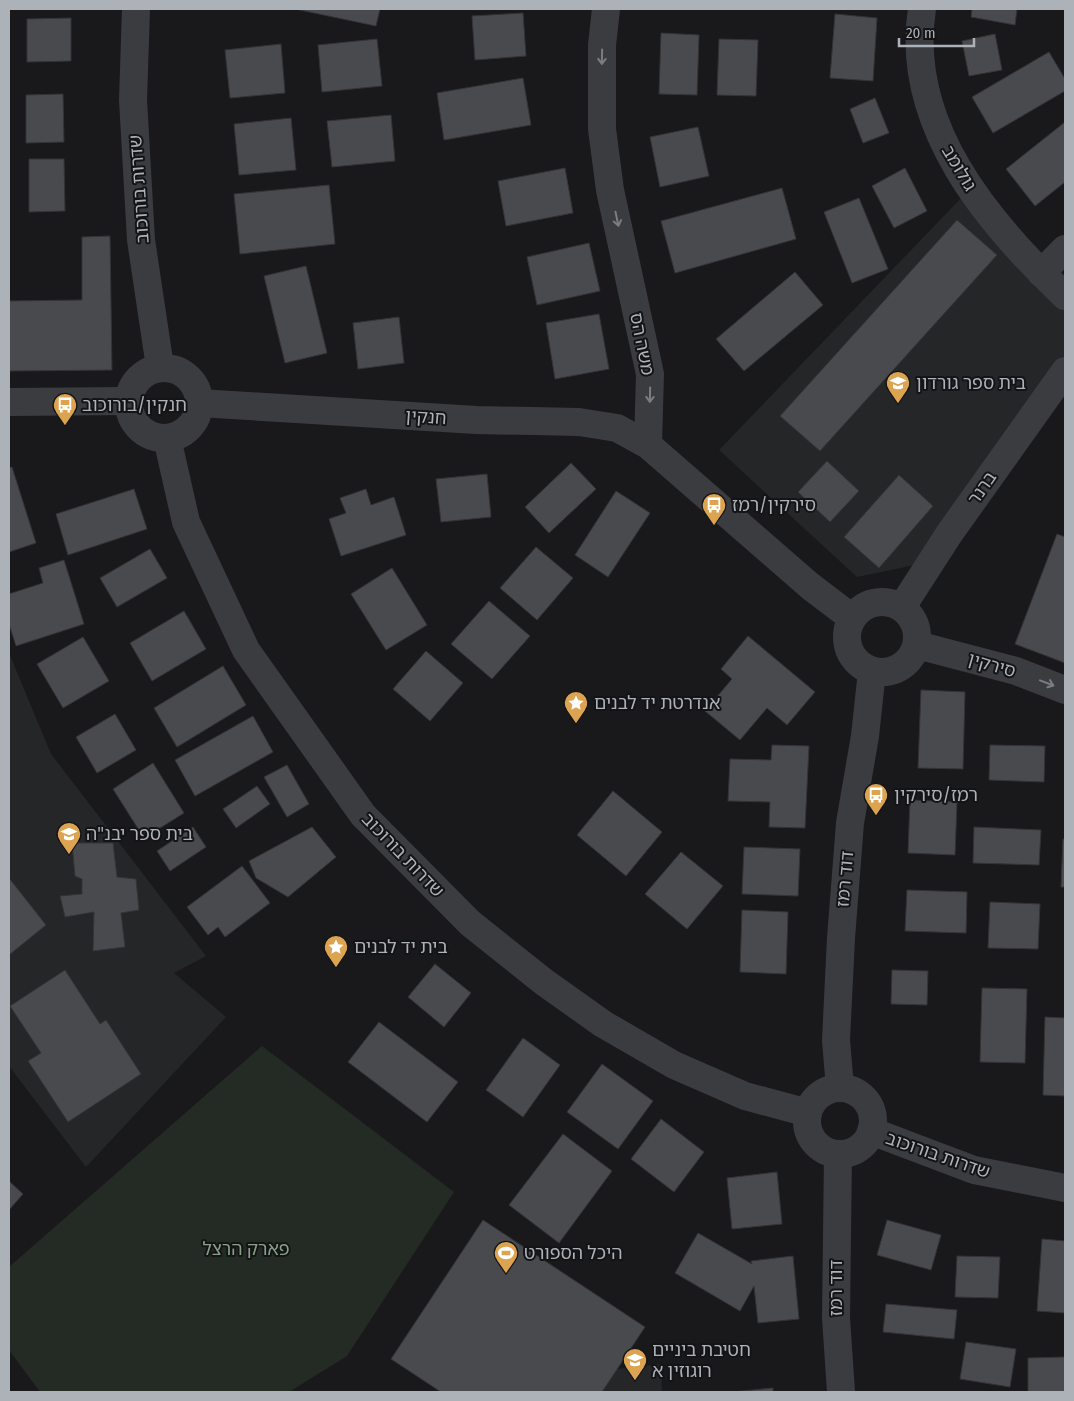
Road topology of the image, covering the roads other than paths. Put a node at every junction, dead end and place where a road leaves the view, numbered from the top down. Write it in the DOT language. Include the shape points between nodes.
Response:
graph roads {
  1 [pos="136,9"];
  2 [pos="606,9"];
  3 [pos="922,9"];
  4 [pos="1065,249"];
  5 [pos="1041,273"];
  6 [pos="1065,296"];
  7 [pos="160,367"];
  8 [pos="1065,371"];
  9 [pos="128,401"];
  10 [pos="9,402"];
  11 [pos="200,403"];
  12 [pos="167,438"];
  13 [pos="648,445"];
  14 [pos="902,607"];
  15 [pos="852,618"];
  16 [pos="917,645"];
  17 [pos="872,671"];
  18 [pos="1065,690"];
  19 [pos="840,1088"];
  20 [pos="808,1112"];
  21 [pos="871,1131"];
  22 [pos="838,1154"];
  23 [pos="1065,1188"];
  24 [pos="841,1392"];
  1 -- 7 [label="street, שדרות בורוכוב" via="133,100 141,240"];
  2 -- 13 [label="street, משה הס, one-way" via="602,45 602,130 610,190 650,374"];
  3 -- 5 [label="street, גולומב" via="919,29 924,79 936,130 964,180"];
  4 -- 5 [label="street"];
  5 -- 6 [label="street, גולומב"];
  7 -- 9 [label="street" via="138,378"];
  7 -- 11 [label="street" via="183,372 192,381"];
  8 -- 14 [label="street, ברנר" via="949,534"];
  9 -- 10 [label="street"];
  9 -- 12 [label="street" via="129,413 135,424 155,437"];
  11 -- 12 [label="street" via="194,423"];
  11 -- 13 [label="street, חנקין" via="476,420 579,422 617,428"];
  12 -- 20 [label="street, שדרות בורוכוב" via="186,522 246,650 329,770 370,822 470,923 544,982 604,1024 674,1065 745,1096"];
  13 -- 15 [label="street" via="810,586"];
  14 -- 15 [label="street" via="875,602 859,610"];
  14 -- 16 [label="street" via="912,617 917,630"];
  15 -- 17 [label="street" via="847,636 851,654"];
  16 -- 17 [label="street" via="905,664 884,672"];
  16 -- 18 [label="street, סירקין, one-way" via="1016,671"];
  17 -- 19 [label="street, דוד רמז" via="850,823 841,938 836,1040"];
  19 -- 20 [label="street" via="816,1097"];
  19 -- 21 [label="street" via="855,1092 867,1102 872,1116"];
  20 -- 22 [label="street" via="807,1122 813,1140 820,1147"];
  21 -- 22 [label="street" via="858,1148"];
  21 -- 23 [label="street, שדרות בורוכוב" via="974,1170"];
  22 -- 24 [label="street, דוד רמז" via="836,1318"];
}
